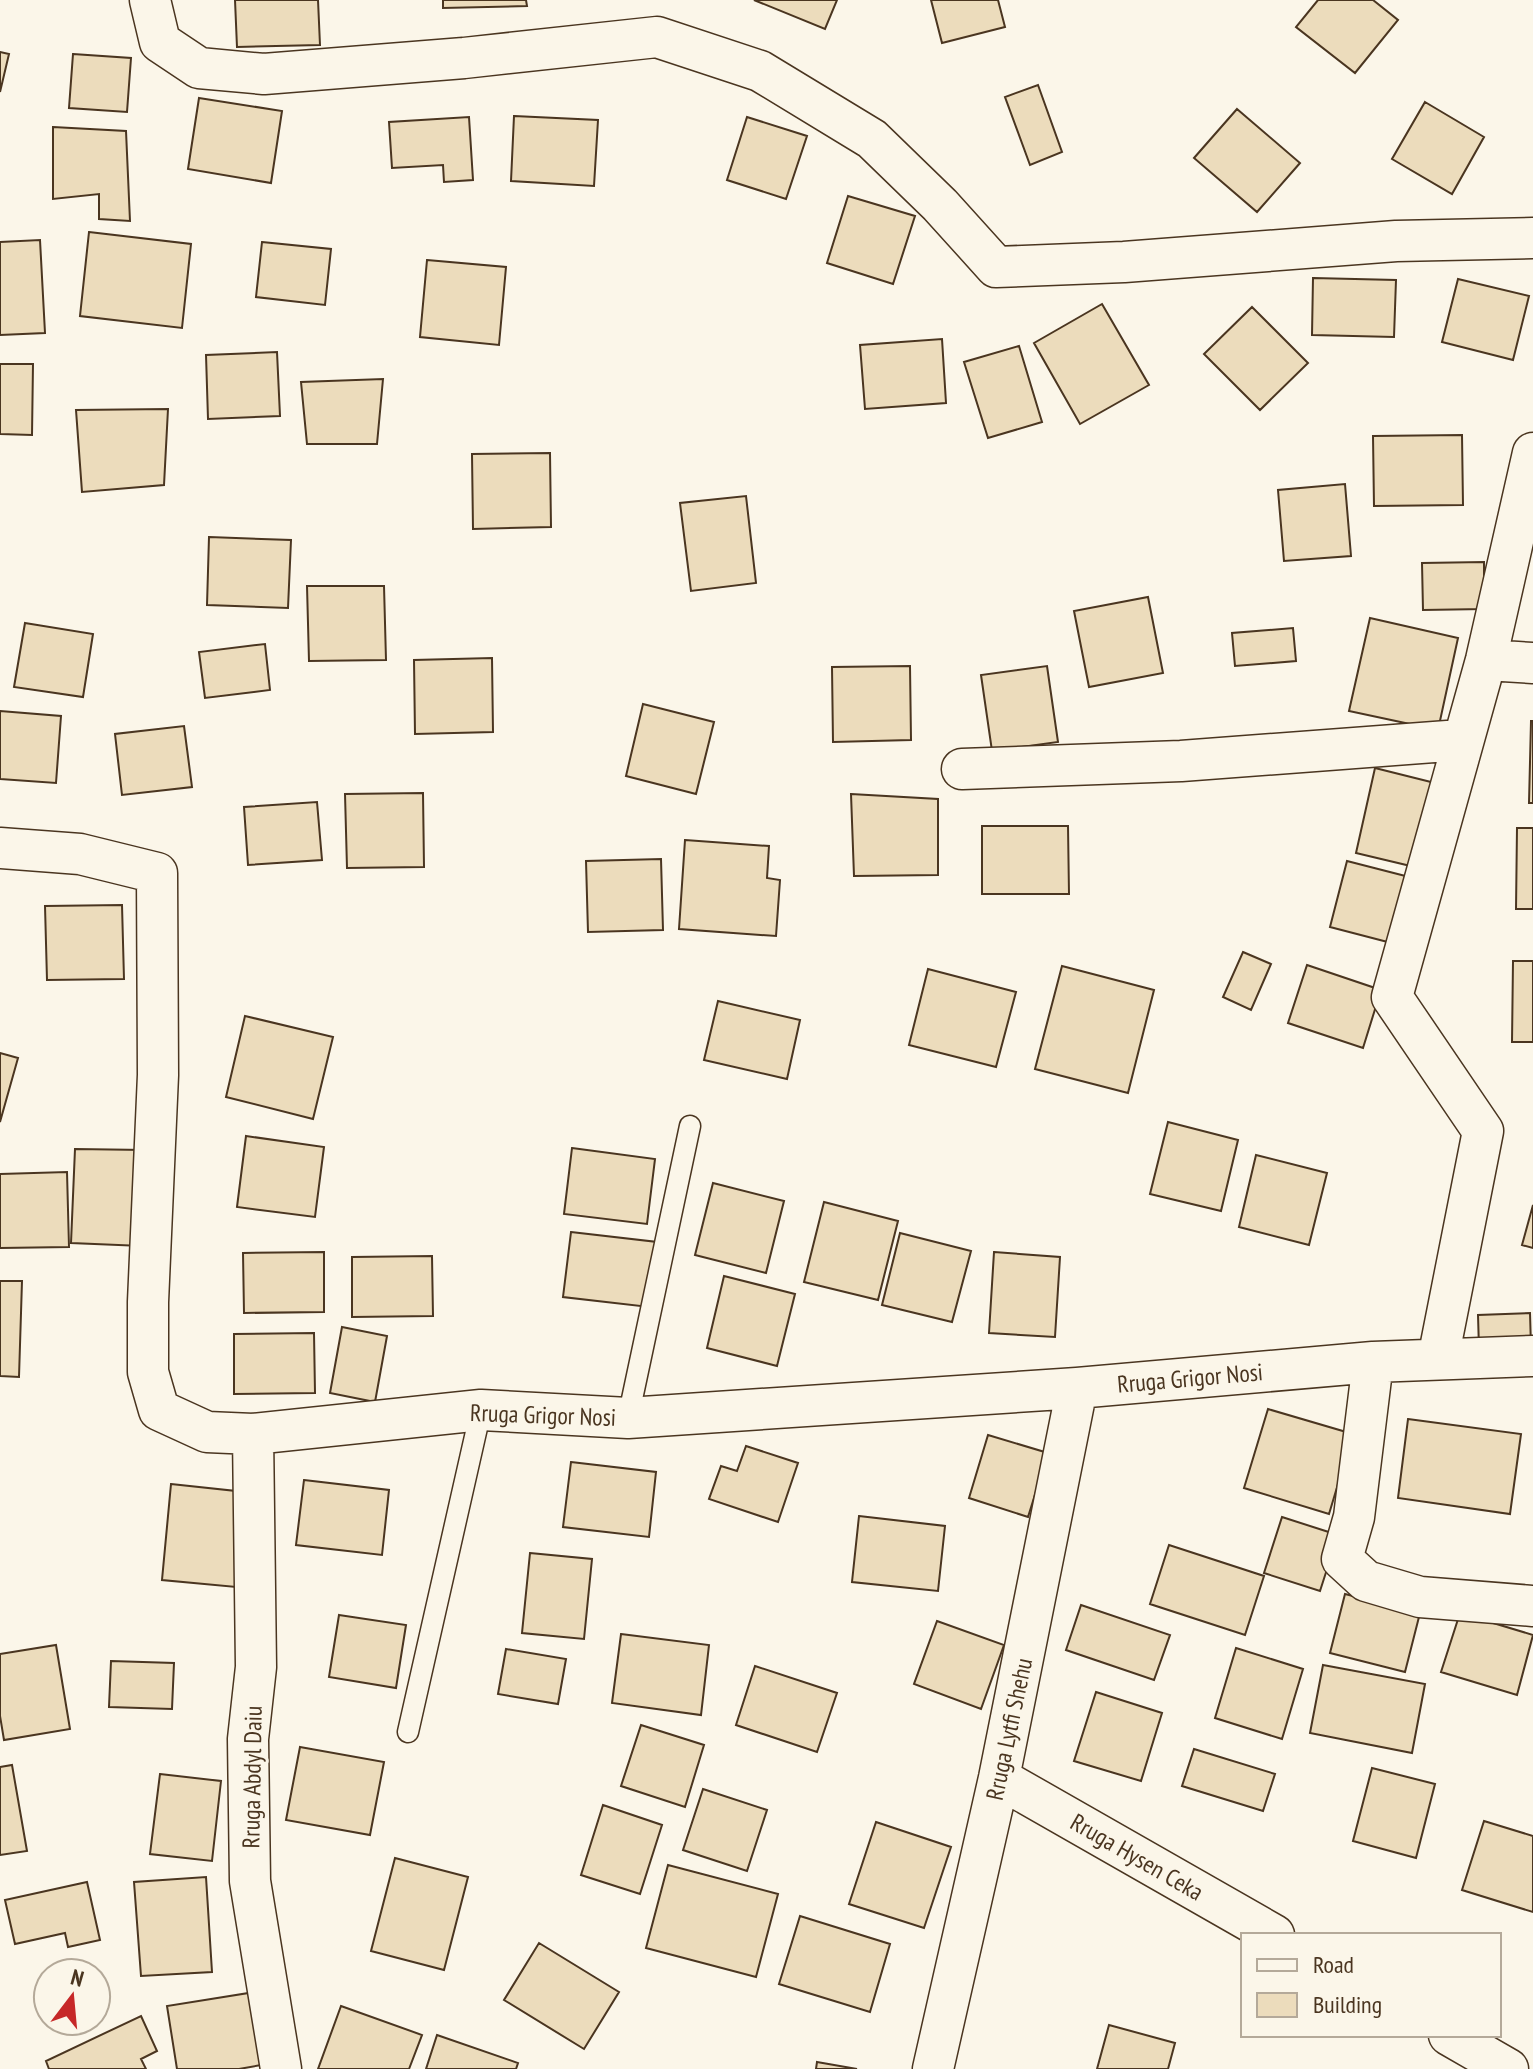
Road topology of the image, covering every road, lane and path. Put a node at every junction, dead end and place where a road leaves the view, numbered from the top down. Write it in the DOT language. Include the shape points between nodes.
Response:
graph roads {
  1 [pos="150,0"];
  2 [pos="1533,238"];
  3 [pos="1533,453"];
  4 [pos="1486,660"];
  5 [pos="1533,663"];
  6 [pos="1461,740"];
  7 [pos="962,769"];
  8 [pos="0,848"];
  9 [pos="690,1126"];
  10 [pos="1533,1356"];
  11 [pos="1438,1359"];
  12 [pos="1373,1362"];
  13 [pos="1077,1388"];
  14 [pos="481,1410"];
  15 [pos="628,1418"];
  16 [pos="253,1434"];
  17 [pos="1533,1606"];
  18 [pos="408,1732"];
  19 [pos="999,1778"];
  20 [pos="1270,1933"];
  21 [pos="1452,2037"];
  22 [pos="281,2069"];
  23 [pos="933,2069"];
  24 [pos="1508,2069"];
  1 -- 2 [label="street" via="160,42 199,68 264,74 657,37 760,71 872,139 996,267 1396,241"];
  3 -- 4 [label="street"];
  4 -- 5 [label="street"];
  4 -- 6 [label="street"];
  6 -- 7 [label="street" via="1181,761"];
  6 -- 11 [label="street" via="1392,997 1483,1131"];
  8 -- 16 [label="street, Rruga Grigor Nosi" via="80,854 157,873 158,1075 148,1372 159,1410 207,1432"];
  9 -- 15 [label="lane"];
  10 -- 11 [label="street, Rruga Grigor Nosi"];
  11 -- 12 [label="street, Rruga Grigor Nosi"];
  12 -- 13 [label="street, Rruga Grigor Nosi"];
  12 -- 17 [label="street" via="1354,1517 1342,1559 1366,1581 1420,1597"];
  13 -- 15 [label="street, Rruga Grigor Nosi"];
  13 -- 19 [label="street, Rruga Lytfi Shehu"];
  14 -- 15 [label="street, Rruga Grigor Nosi"];
  14 -- 16 [label="street, Rruga Grigor Nosi"];
  14 -- 18 [label="lane"];
  16 -- 22 [label="street, Rruga Abdyl Daiu" via="256,1667 248,1739 250,1881"];
  19 -- 20 [label="street, Rruga Hysen Ceka"];
  19 -- 23 [label="street, Rruga Lytfi Shehu"];
  21 -- 24 [label="street"];
}
